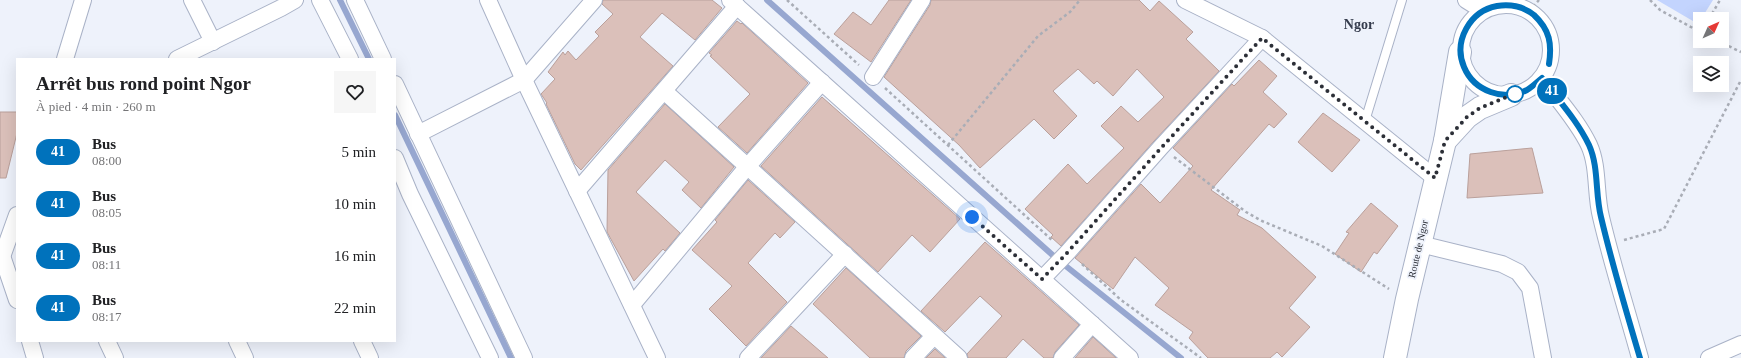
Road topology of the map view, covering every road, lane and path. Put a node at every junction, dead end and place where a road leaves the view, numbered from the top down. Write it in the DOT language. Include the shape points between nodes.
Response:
graph roads {
  1 [pos="83,0"];
  2 [pos="192,0"];
  3 [pos="295,0"];
  4 [pos="320,0"];
  5 [pos="355,0"];
  6 [pos="488,0"];
  7 [pos="594,0"];
  8 [pos="787,0"];
  9 [pos="922,0"];
  10 [pos="1080,0"];
  11 [pos="1185,0"];
  12 [pos="1402,0"];
  13 [pos="1650,0"];
  14 [pos="1720,0"];
  15 [pos="1472,2"];
  16 [pos="733,3"];
  17 [pos="1507,5"];
  18 [pos="1534,6"];
  19 [pos="1713,12"];
  20 [pos="1693,28"];
  21 [pos="1262,38"];
  22 [pos="213,42"];
  23 [pos="1462,43"];
  24 [pos="1729,46"];
  25 [pos="1741,52"];
  26 [pos="65,58"];
  27 [pos="179,58"];
  28 [pos="349,58"];
  29 [pos="383,58"];
  30 [pos="873,77"];
  31 [pos="1542,78"];
  32 [pos="524,80"];
  33 [pos="1741,80"];
  34 [pos="822,82"];
  35 [pos="396,86"];
  36 [pos="664,91"];
  37 [pos="1511,95"];
  38 [pos="1365,121"];
  39 [pos="418,134"];
  40 [pos="1445,141"];
  41 [pos="948,145"];
  42 [pos="1162,147"];
  43 [pos="396,160"];
  44 [pos="747,167"];
  45 [pos="1435,178"];
  46 [pos="577,191"];
  47 [pos="16,222"];
  48 [pos="14,236"];
  49 [pos="1420,244"];
  50 [pos="1608,245"];
  51 [pos="1,253"];
  52 [pos="845,254"];
  53 [pos="1065,255"];
  54 [pos="1047,274"];
  55 [pos="16,297"];
  56 [pos="1407,298"];
  57 [pos="632,305"];
  58 [pos="1092,324"];
  59 [pos="934,336"];
  60 [pos="30,342"];
  61 [pos="107,342"];
  62 [pos="237,342"];
  63 [pos="362,342"];
  64 [pos="1741,344"];
  65 [pos="35,358"];
  66 [pos="115,358"];
  67 [pos="245,358"];
  68 [pos="370,358"];
  69 [pos="490,358"];
  70 [pos="524,358"];
  71 [pos="657,358"];
  72 [pos="748,358"];
  73 [pos="914,358"];
  74 [pos="958,358"];
  75 [pos="1062,358"];
  76 [pos="1130,358"];
  77 [pos="1201,358"];
  78 [pos="1395,358"];
  79 [pos="1543,358"];
  80 [pos="1640,358"];
  81 [pos="1709,358"];
  1 -- 26 [label="street"];
  2 -- 22 [label="street"];
  3 -- 22 [label="street"];
  4 -- 28 [label="street"];
  5 -- 29 [label="street"];
  6 -- 32 [label="street"];
  7 -- 32 [label="street"];
  8 -- 30 [label="path"];
  9 -- 30 [label="street"];
  10 -- 41 [label="path" via="1070,12 1038,36"];
  11 -- 21 [label="street"];
  12 -- 38 [label="lane"];
  13 -- 20 [label="path" via="1660,10"];
  14 -- 19 [label="path"];
  15 -- 17 [label="street"];
  15 -- 23 [label="street"];
  16 -- 34 [label="street"];
  16 -- 36 [label="street"];
  17 -- 18 [label="street"];
  17 -- 23 [label="street" via="1489,8 1474,18"];
  18 -- 31 [label="street" via="1548,35 1551,50 1549,64"];
  21 -- 38 [label="street"];
  21 -- 42 [label="street"];
  22 -- 27 [label="street"];
  23 -- 37 [label="street" via="1464,67 1471,79 1482,89 1496,94"];
  23 -- 40 [label="street, Route de Ngor"];
  24 -- 25 [label="path"];
  30 -- 41 [label="path"];
  31 -- 37 [label="street" via="1528,90"];
  31 -- 50 [label="street" via="1574,120 1589,146 1595,165 1600,217"];
  32 -- 39 [label="street"];
  32 -- 46 [label="street"];
  33 -- 50 [label="path" via="1664,229"];
  34 -- 44 [label="street"];
  34 -- 54 [label="street"];
  35 -- 39 [label="street"];
  36 -- 44 [label="street"];
  36 -- 46 [label="street"];
  37 -- 40 [label="street" via="1480,108 1467,117"];
  38 -- 45 [label="street"];
  39 -- 70 [label="street"];
  40 -- 45 [label="street, Route de Ngor"];
  41 -- 53 [label="path"];
  42 -- 53 [label="street"];
  42 -- 56 [label="path" via="1246,212 1322,246 1378,283"];
  43 -- 69 [label="street"];
  44 -- 52 [label="street"];
  44 -- 57 [label="street"];
  45 -- 49 [label="street, Route de Ngor"];
  46 -- 57 [label="street"];
  47 -- 48 [label="street"];
  48 -- 51 [label="street"];
  49 -- 56 [label="street, Route de Ngor"];
  49 -- 79 [label="street" via="1502,264 1518,272 1530,288"];
  50 -- 80 [label="street"];
  51 -- 55 [label="street"];
  52 -- 59 [label="street"];
  52 -- 72 [label="street"];
  53 -- 54 [label="street"];
  53 -- 77 [label="path" via="1121,300"];
  54 -- 58 [label="street"];
  56 -- 78 [label="street, Route de Ngor"];
  57 -- 71 [label="street"];
  58 -- 75 [label="street"];
  58 -- 76 [label="street"];
  59 -- 73 [label="street"];
  59 -- 74 [label="street"];
  60 -- 65 [label="street"];
  61 -- 66 [label="street"];
  62 -- 67 [label="street"];
  63 -- 68 [label="street"];
  64 -- 81 [label="street"];
}
